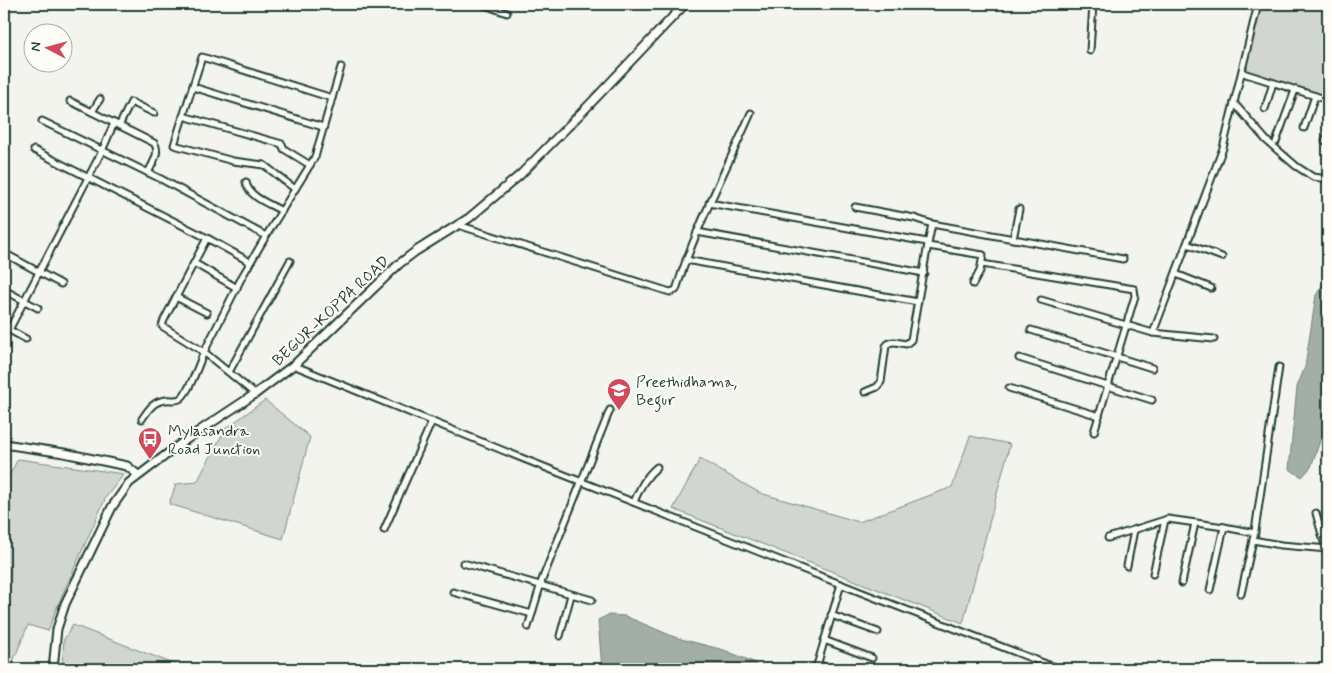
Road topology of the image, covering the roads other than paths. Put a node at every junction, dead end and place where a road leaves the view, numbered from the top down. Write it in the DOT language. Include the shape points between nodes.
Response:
graph roads {
  1 [pos="482,4"];
  2 [pos="685,4"];
  3 [pos="1093,4"];
  4 [pos="1258,4"];
  5 [pos="508,13"];
  6 [pos="1090,51"];
  7 [pos="341,67"];
  8 [pos="1242,72"];
  9 [pos="1272,83"];
  10 [pos="193,87"];
  11 [pos="1295,90"];
  12 [pos="1315,96"];
  13 [pos="332,98"];
  14 [pos="100,99"];
  15 [pos="1328,100"];
  16 [pos="70,101"];
  17 [pos="1234,103"];
  18 [pos="1265,109"];
  19 [pos="92,112"];
  20 [pos="154,113"];
  21 [pos="751,113"];
  22 [pos="183,116"];
  23 [pos="42,121"];
  24 [pos="117,124"];
  25 [pos="323,127"];
  26 [pos="1304,128"];
  27 [pos="1328,133"];
  28 [pos="1325,141"];
  29 [pos="1276,142"];
  30 [pos="34,150"];
  31 [pos="102,150"];
  32 [pos="310,165"];
  33 [pos="148,173"];
  34 [pos="89,178"];
  35 [pos="1328,179"];
  36 [pos="246,182"];
  37 [pos="295,189"];
  38 [pos="709,203"];
  39 [pos="856,207"];
  40 [pos="1019,209"];
  41 [pos="282,211"];
  42 [pos="932,224"];
  43 [pos="458,225"];
  44 [pos="697,232"];
  45 [pos="266,236"];
  46 [pos="207,238"];
  47 [pos="1012,239"];
  48 [pos="1187,244"];
  49 [pos="928,245"];
  50 [pos="4,253"];
  51 [pos="1222,257"];
  52 [pos="1123,259"];
  53 [pos="686,260"];
  54 [pos="290,261"];
  55 [pos="250,262"];
  56 [pos="194,263"];
  57 [pos="982,264"];
  58 [pos="39,272"];
  59 [pos="924,272"];
  60 [pos="1176,274"];
  61 [pos="61,284"];
  62 [pos="973,284"];
  63 [pos="236,288"];
  64 [pos="1211,288"];
  65 [pos="4,290"];
  66 [pos="176,297"];
  67 [pos="1041,300"];
  68 [pos="25,301"];
  69 [pos="918,302"];
  70 [pos="38,308"];
  71 [pos="207,313"];
  72 [pos="1126,325"];
  73 [pos="4,327"];
  74 [pos="10,330"];
  75 [pos="1031,330"];
  76 [pos="1153,333"];
  77 [pos="26,339"];
  78 [pos="1214,339"];
  79 [pos="204,352"];
  80 [pos="1116,357"];
  81 [pos="1019,358"];
  82 [pos="293,365"];
  83 [pos="1279,367"];
  84 [pos="1152,368"];
  85 [pos="229,372"];
  86 [pos="1108,386"];
  87 [pos="1009,388"];
  88 [pos="865,392"];
  89 [pos="255,394"];
  90 [pos="1152,400"];
  91 [pos="610,410"];
  92 [pos="1099,416"];
  93 [pos="142,419"];
  94 [pos="432,421"];
  95 [pos="1094,432"];
  96 [pos="4,444"];
  97 [pos="657,467"];
  98 [pos="138,475"];
  99 [pos="583,482"];
  100 [pos="634,502"];
  101 [pos="1316,513"];
  102 [pos="1165,520"];
  103 [pos="1195,523"];
  104 [pos="1224,527"];
  105 [pos="384,530"];
  106 [pos="1134,530"];
  107 [pos="1255,533"];
  108 [pos="1108,538"];
  109 [pos="1253,540"];
  110 [pos="1327,549"];
  111 [pos="463,563"];
  112 [pos="1127,566"];
  113 [pos="1153,574"];
  114 [pos="1182,583"];
  115 [pos="840,584"];
  116 [pos="540,586"];
  117 [pos="1210,590"];
  118 [pos="453,592"];
  119 [pos="571,594"];
  120 [pos="1241,594"];
  121 [pos="592,600"];
  122 [pos="532,614"];
  123 [pos="832,615"];
  124 [pos="528,627"];
  125 [pos="878,632"];
  126 [pos="560,636"];
  127 [pos="824,640"];
  128 [pos="872,658"];
  129 [pos="816,667"];
  130 [pos="53,669"];
  131 [pos="830,669"];
  132 [pos="1059,669"];
  1 -- 5 [label="street"];
  2 -- 43 [label="main road, BEGUR-KOPPA ROAD" via="524,170"];
  3 -- 6 [label="street"];
  4 -- 8 [label="street"];
  7 -- 13 [label="street"];
  8 -- 9 [label="street"];
  8 -- 17 [label="street"];
  9 -- 11 [label="street"];
  9 -- 18 [label="street"];
  10 -- 13 [label="street" via="202,57"];
  10 -- 22 [label="street"];
  10 -- 25 [label="street"];
  11 -- 12 [label="street"];
  11 -- 29 [label="street"];
  12 -- 15 [label="street"];
  12 -- 26 [label="street"];
  13 -- 25 [label="street"];
  14 -- 19 [label="street"];
  16 -- 19 [label="street"];
  17 -- 35 [label="street" via="1266,140 1296,166 1313,177"];
  17 -- 48 [label="street" via="1223,148"];
  19 -- 24 [label="street"];
  20 -- 24 [label="street" via="131,102"];
  21 -- 38 [label="street"];
  22 -- 32 [label="street" via="282,144 284,149"];
  22 -- 37 [label="street" via="174,145 233,161 264,165"];
  23 -- 31 [label="street"];
  24 -- 31 [label="street"];
  24 -- 33 [label="street" via="157,147"];
  25 -- 32 [label="street"];
  27 -- 28 [label="street"];
  30 -- 34 [label="street"];
  31 -- 33 [label="street"];
  31 -- 34 [label="street"];
  32 -- 37 [label="street"];
  33 -- 45 [label="street"];
  34 -- 46 [label="street"];
  34 -- 58 [label="street"];
  36 -- 41 [label="street" via="253,194"];
  37 -- 41 [label="street"];
  38 -- 44 [label="street"];
  38 -- 49 [label="street" via="927,242"];
  39 -- 42 [label="street"];
  40 -- 47 [label="street"];
  41 -- 45 [label="street"];
  42 -- 47 [label="street"];
  42 -- 49 [label="street"];
  43 -- 53 [label="street" via="670,292 676,290"];
  43 -- 82 [label="main road, BEGUR-KOPPA ROAD" via="399,264"];
  44 -- 53 [label="street"];
  44 -- 59 [label="street"];
  45 -- 55 [label="street"];
  46 -- 55 [label="street"];
  46 -- 56 [label="street"];
  47 -- 52 [label="street"];
  48 -- 51 [label="street"];
  48 -- 60 [label="street"];
  49 -- 57 [label="street" via="983,255"];
  49 -- 59 [label="street"];
  50 -- 58 [label="street"];
  53 -- 69 [label="street"];
  54 -- 85 [label="street"];
  55 -- 63 [label="street"];
  56 -- 63 [label="street"];
  56 -- 66 [label="street"];
  57 -- 62 [label="street"];
  57 -- 72 [label="street" via="1134,289"];
  58 -- 61 [label="street"];
  58 -- 68 [label="street"];
  59 -- 69 [label="street"];
  60 -- 64 [label="street"];
  60 -- 76 [label="street"];
  63 -- 79 [label="street"];
  65 -- 68 [label="street"];
  66 -- 71 [label="street"];
  66 -- 79 [label="street" via="162,326"];
  67 -- 72 [label="street"];
  68 -- 70 [label="street"];
  68 -- 74 [label="street"];
  69 -- 88 [label="street" via="911,340 906,344 888,343 881,382 878,387"];
  72 -- 76 [label="street"];
  72 -- 80 [label="street"];
  73 -- 74 [label="street"];
  74 -- 77 [label="street"];
  75 -- 80 [label="street"];
  76 -- 78 [label="street"];
  79 -- 85 [label="street"];
  79 -- 93 [label="street" via="182,397 158,402"];
  80 -- 84 [label="street"];
  80 -- 86 [label="street"];
  81 -- 86 [label="street"];
  82 -- 89 [label="main road, BEGUR-KOPPA ROAD"];
  82 -- 94 [label="street"];
  83 -- 107 [label="street"];
  85 -- 89 [label="street"];
  86 -- 90 [label="street"];
  86 -- 92 [label="street"];
  87 -- 92 [label="street"];
  89 -- 98 [label="main road, BEGUR-KOPPA ROAD"];
  91 -- 99 [label="street"];
  92 -- 95 [label="street"];
  94 -- 99 [label="street"];
  94 -- 105 [label="street"];
  96 -- 98 [label="main road" via="127,466"];
  97 -- 100 [label="street" via="643,483"];
  98 -- 130 [label="main road, BEGUR-KOPPA ROAD" via="112,506 65,604 57,628"];
  99 -- 100 [label="street"];
  99 -- 116 [label="street"];
  100 -- 115 [label="street"];
  101 -- 110 [label="street"];
  102 -- 103 [label="street"];
  102 -- 106 [label="street"];
  102 -- 113 [label="street"];
  103 -- 104 [label="street"];
  103 -- 114 [label="street"];
  104 -- 107 [label="street"];
  104 -- 117 [label="street"];
  106 -- 108 [label="street"];
  106 -- 112 [label="street"];
  107 -- 109 [label="street"];
  109 -- 110 [label="street"];
  109 -- 120 [label="street"];
  111 -- 116 [label="street"];
  115 -- 123 [label="street"];
  115 -- 132 [label="street"];
  116 -- 119 [label="street"];
  116 -- 122 [label="street"];
  118 -- 122 [label="street"];
  119 -- 121 [label="street"];
  119 -- 126 [label="street"];
  122 -- 124 [label="street"];
  123 -- 125 [label="street"];
  123 -- 127 [label="street"];
  127 -- 128 [label="street"];
  127 -- 129 [label="street"];
  129 -- 131 [label="street"];
}
